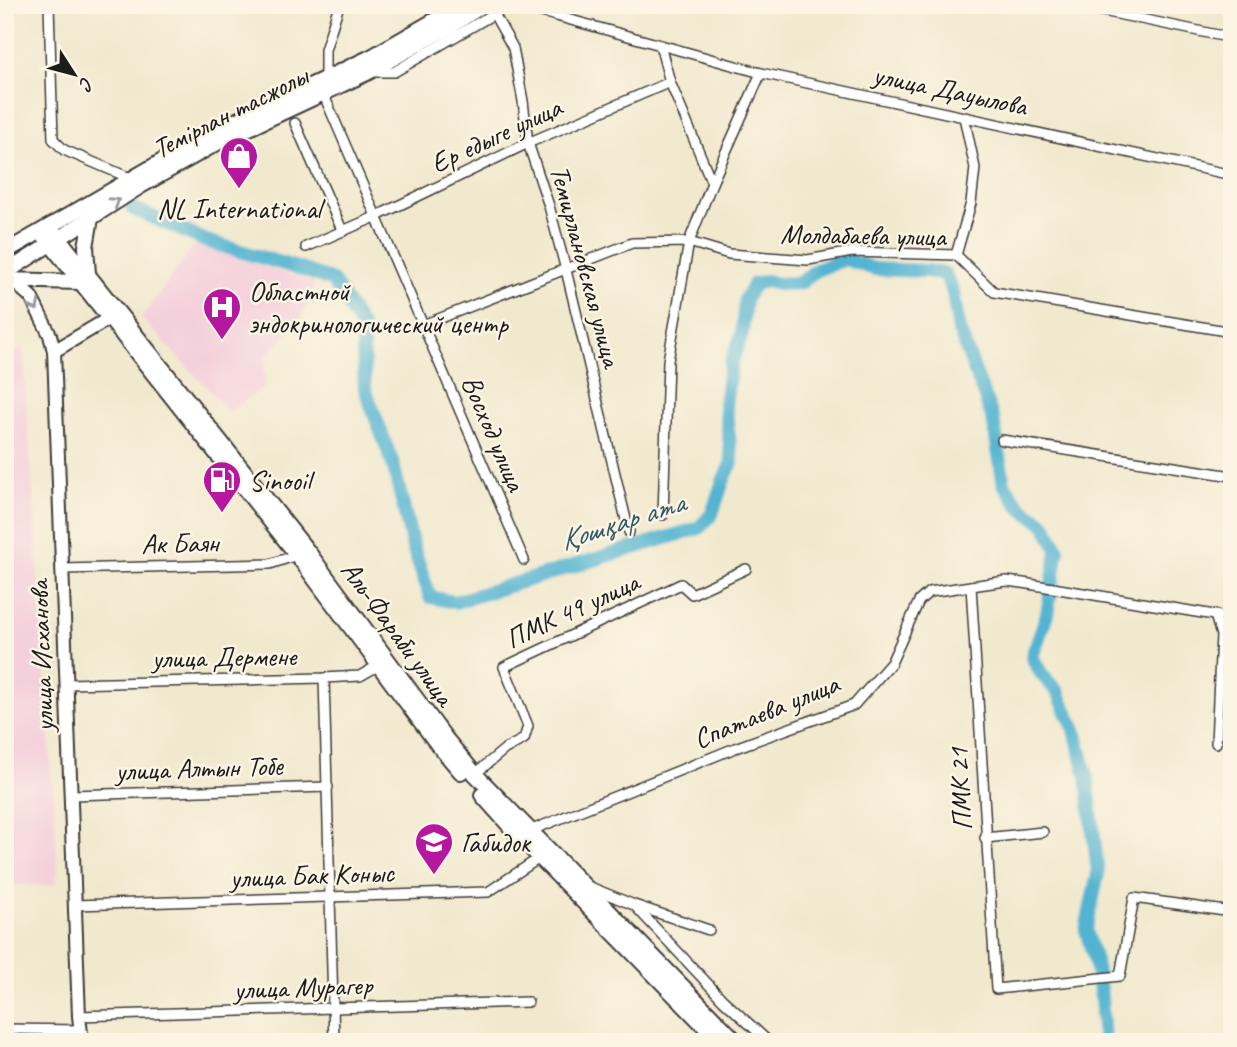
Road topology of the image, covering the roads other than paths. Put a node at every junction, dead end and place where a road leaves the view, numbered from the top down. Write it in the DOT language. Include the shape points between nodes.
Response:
graph roads {
  1 [pos="49,5"];
  2 [pos="339,5"];
  3 [pos="461,5"];
  4 [pos="509,5"];
  5 [pos="517,5"];
  6 [pos="1074,5"];
  7 [pos="489,9"];
  8 [pos="1232,38"];
  9 [pos="660,45"];
  10 [pos="761,73"];
  11 [pos="670,82"];
  12 [pos="324,85"];
  13 [pos="964,117"];
  14 [pos="295,124"];
  15 [pos="528,144"];
  16 [pos="1232,174"];
  17 [pos="130,178"];
  18 [pos="712,183"];
  19 [pos="375,217"];
  20 [pos="91,218"];
  21 [pos="342,230"];
  22 [pos="50,236"];
  23 [pos="689,242"];
  24 [pos="306,247"];
  25 [pos="5,252"];
  26 [pos="956,255"];
  27 [pos="566,270"];
  28 [pos="8,278"];
  29 [pos="84,279"];
  30 [pos="108,319"];
  31 [pos="423,325"];
  32 [pos="1232,332"];
  33 [pos="54,351"];
  34 [pos="1002,440"];
  35 [pos="1232,476"];
  36 [pos="663,514"];
  37 [pos="629,532"];
  38 [pos="297,555"];
  39 [pos="524,560"];
  40 [pos="62,569"];
  41 [pos="746,569"];
  42 [pos="971,586"];
  43 [pos="1215,615"];
  44 [pos="1232,618"];
  45 [pos="379,665"];
  46 [pos="324,678"];
  47 [pos="66,684"];
  48 [pos="1216,743"];
  49 [pos="475,774"];
  50 [pos="328,787"];
  51 [pos="72,795"];
  52 [pos="1043,832"];
  53 [pos="525,834"];
  54 [pos="985,838"];
  55 [pos="541,857"];
  56 [pos="582,884"];
  57 [pos="331,897"];
  58 [pos="75,905"];
  59 [pos="634,905"];
  60 [pos="1232,912"];
  61 [pos="709,930"];
  62 [pos="528,1002"];
  63 [pos="332,1009"];
  64 [pos="79,1017"];
  65 [pos="5,1029"];
  66 [pos="82,1036"];
  67 [pos="723,1039"];
  68 [pos="334,1042"];
  69 [pos="769,1042"];
  1 -- 17 [label="street" via="53,139 64,150"];
  2 -- 12 [label="street" via="325,50"];
  3 -- 12 [label="main road, Темірлан тасжолы"];
  4 -- 7 [label="street"];
  5 -- 9 [label="street, улица Дауылова"];
  6 -- 8 [label="street"];
  7 -- 12 [label="main road, Темірлан тасжолы" via="367,72"];
  7 -- 15 [label="street, Темирлановская улица" via="513,48"];
  9 -- 10 [label="street, улица Дауылова"];
  9 -- 11 [label="street"];
  10 -- 13 [label="street, улица Дауылова"];
  10 -- 18 [label="street"];
  11 -- 15 [label="street, Ер едыге улица"];
  11 -- 18 [label="street"];
  12 -- 17 [label="main road, Темірлан тасжолы" via="216,130"];
  12 -- 19 [label="street, Восход улица"];
  20 -- 12 [label="main road, Темірлан тасжолы, one-way"];
  13 -- 16 [label="street, улица Дауылова"];
  13 -- 26 [label="street" via="975,169"];
  14 -- 21 [label="street"];
  15 -- 19 [label="street, Ер едыге улица"];
  15 -- 27 [label="street, Темирлановская улица"];
  17 -- 22 [label="main road, Темірлан тасжолы"];
  18 -- 23 [label="street"];
  19 -- 21 [label="street, Ер едыге улица"];
  19 -- 31 [label="street, Восход улица"];
  20 -- 22 [label="main road, Темірлан тасжолы"];
  20 -- 29 [label="main road"];
  21 -- 24 [label="street, Ер едыге улица"];
  22 -- 25 [label="main road, Темірлан тасжолы"];
  22 -- 28 [label="main road, Темірлан тасжолы"];
  22 -- 29 [label="main road, Аль-Фараби улица"];
  23 -- 26 [label="street, Молдабаева улица" via="729,254 808,260 852,252"];
  23 -- 27 [label="street, Молдабаева улица" via="632,243"];
  23 -- 36 [label="street" via="668,361"];
  26 -- 32 [label="street, Молдабаева улица" via="994,292"];
  27 -- 31 [label="street, Молдабаева улица"];
  27 -- 37 [label="street, Темирлановская улица"];
  28 -- 29 [label="main road"];
  28 -- 33 [label="main road, улица Исханова, one-way" via="31,297"];
  29 -- 30 [label="main road, Аль-Фараби улица"];
  29 -- 49 [label="main road, Аль-Фараби улица" via="306,549"];
  30 -- 33 [label="main road"];
  30 -- 38 [label="main road, Аль-Фараби улица"];
  31 -- 39 [label="street, Восход улица"];
  33 -- 40 [label="main road, улица Исханова"];
  34 -- 35 [label="street"];
  38 -- 40 [label="street, Ак Баян" via="270,564"];
  38 -- 45 [label="main road, Аль-Фараби улица"];
  40 -- 47 [label="main road, улица Исханова"];
  41 -- 49 [label="street, ПМК 49 улица" via="692,594 681,584 504,667 527,732"];
  42 -- 43 [label="street, Спатаева улица" via="1006,582 1042,585"];
  42 -- 53 [label="street, Спатаева улица" via="929,592 919,601 891,663 854,705"];
  42 -- 54 [label="street, ПМК 21"];
  43 -- 44 [label="street, Спатаева улица"];
  43 -- 48 [label="street" via="1221,635"];
  45 -- 46 [label="street, улица Дермене" via="360,676"];
  45 -- 53 [label="main road, Аль-Фараби улица" via="438,746"];
  46 -- 47 [label="street, улица Дермене"];
  46 -- 50 [label="street"];
  47 -- 51 [label="main road, улица Исханова"];
  49 -- 53 [label="main road, Аль-Фараби улица"];
  50 -- 51 [label="street, улица Алтын Тобе"];
  50 -- 57 [label="street"];
  51 -- 58 [label="main road, улица Исханова"];
  52 -- 54 [label="street"];
  53 -- 55 [label="main road, Аль-Фараби улица"];
  53 -- 56 [label="main road, Аль-Фараби улица"];
  54 -- 60 [label="street, ПМК 21" via="996,989 1120,976 1134,898"];
  55 -- 57 [label="street, улица Бак Коныс" via="488,892"];
  55 -- 67 [label="main road, Аль-Фараби улица"];
  56 -- 59 [label="street"];
  56 -- 67 [label="main road, Аль-Фараби улица"];
  57 -- 58 [label="street, улица Бак Коныс"];
  57 -- 63 [label="street"];
  58 -- 64 [label="main road, улица Исханова"];
  59 -- 61 [label="street"];
  59 -- 69 [label="street"];
  62 -- 63 [label="street, улица Мурагер"];
  63 -- 64 [label="street, улица Мурагер"];
  63 -- 68 [label="street"];
  64 -- 66 [label="main road, улица Исханова"];
  65 -- 66 [label="street"];
}
